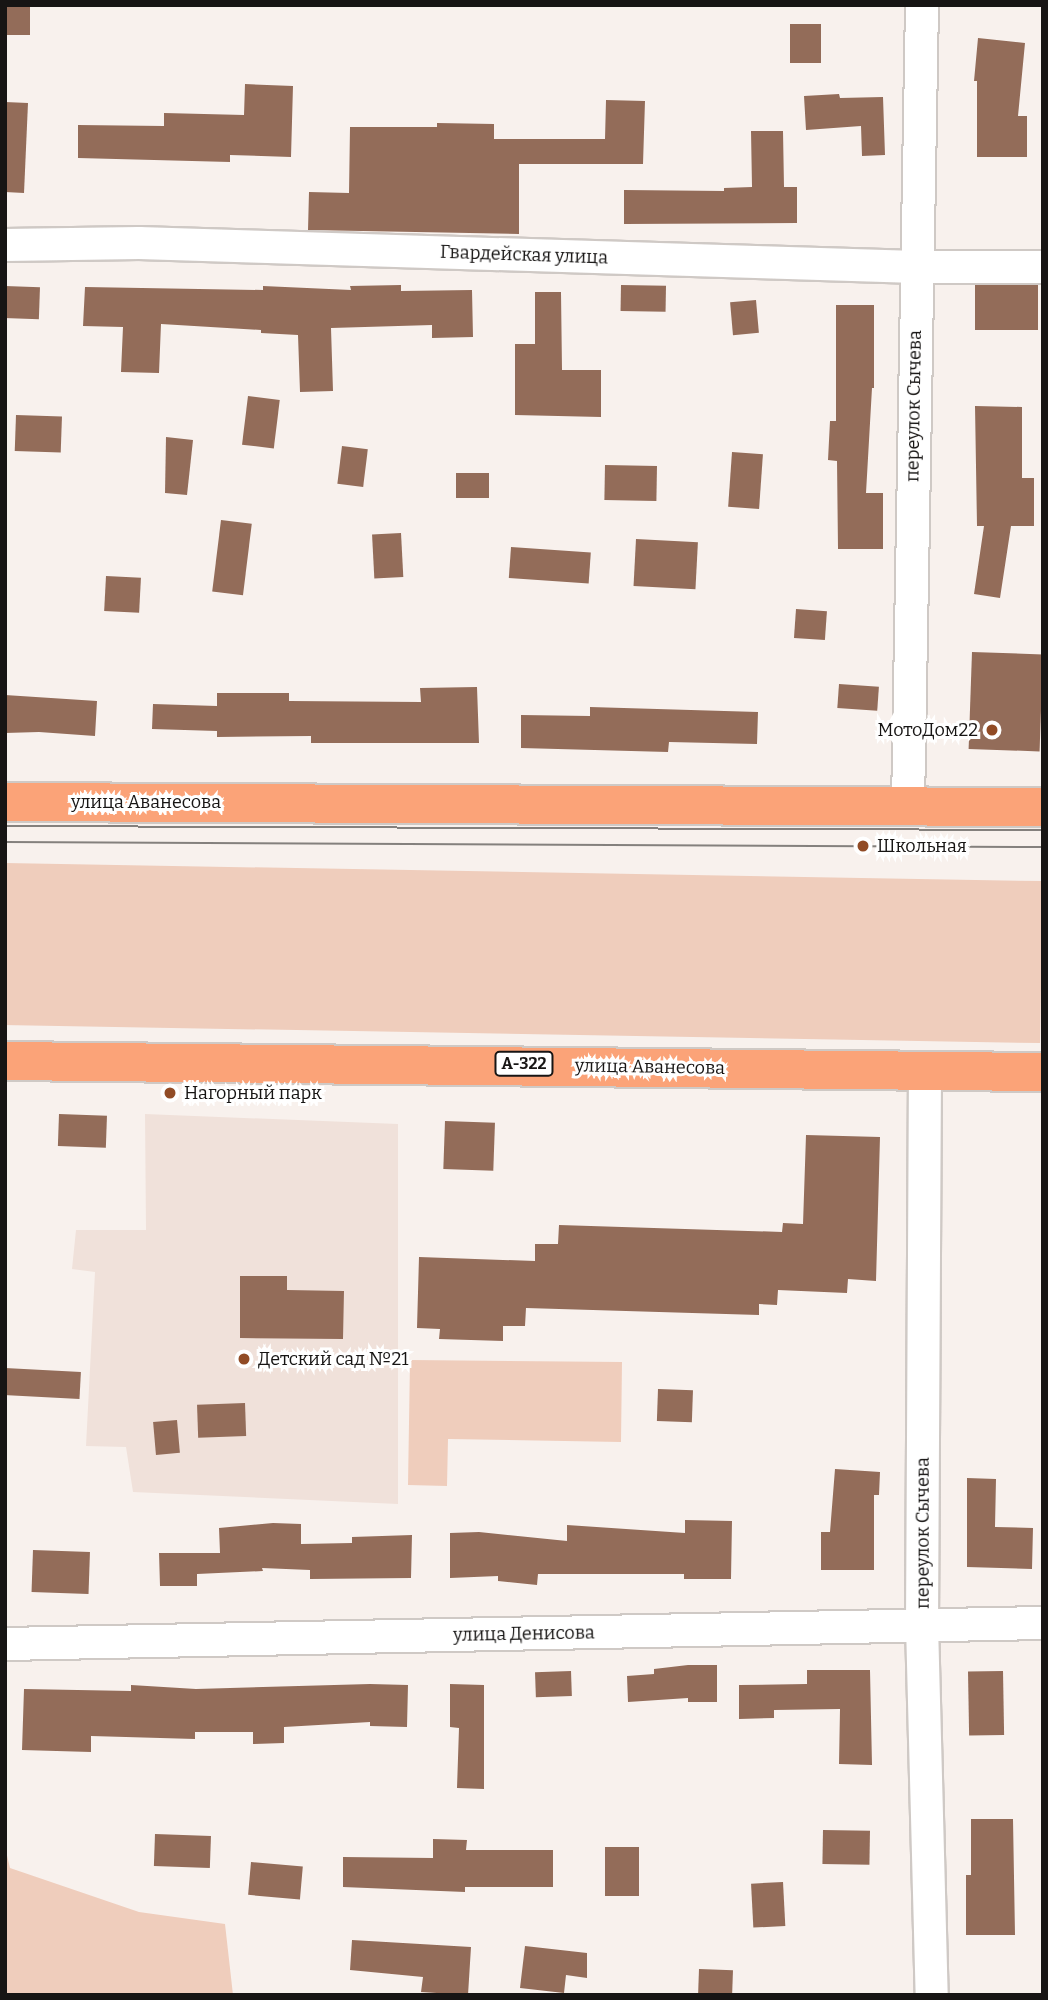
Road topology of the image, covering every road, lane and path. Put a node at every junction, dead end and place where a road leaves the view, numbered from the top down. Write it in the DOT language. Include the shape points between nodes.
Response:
graph roads {
  1 [pos="922,5"];
  2 [pos="5,245"];
  3 [pos="917,267"];
  4 [pos="1043,267"];
  5 [pos="5,802"];
  6 [pos="908,806"];
  7 [pos="1043,807"];
  8 [pos="5,1060"];
  9 [pos="925,1070"];
  10 [pos="1043,1072"];
  11 [pos="1043,1623"];
  12 [pos="922,1625"];
  13 [pos="5,1644"];
  14 [pos="932,1995"];
  1 -- 3 [label="street, переулок Сычева"];
  2 -- 3 [label="street, Гвардейская улица" via="139,243"];
  3 -- 4 [label="street, Гвардейская улица"];
  3 -- 6 [label="street, переулок Сычева"];
  5 -- 6 [label="highway, улица Аванесова"];
  6 -- 7 [label="highway, улица Аванесова"];
  8 -- 9 [label="highway, улица Аванесова / А-322"];
  9 -- 10 [label="highway, улица Аванесова / А-322"];
  9 -- 12 [label="street, переулок Сычева"];
  11 -- 12 [label="street, улица Денисова"];
  12 -- 13 [label="street, улица Денисова"];
  12 -- 14 [label="street, переулок Сычева"];
}
